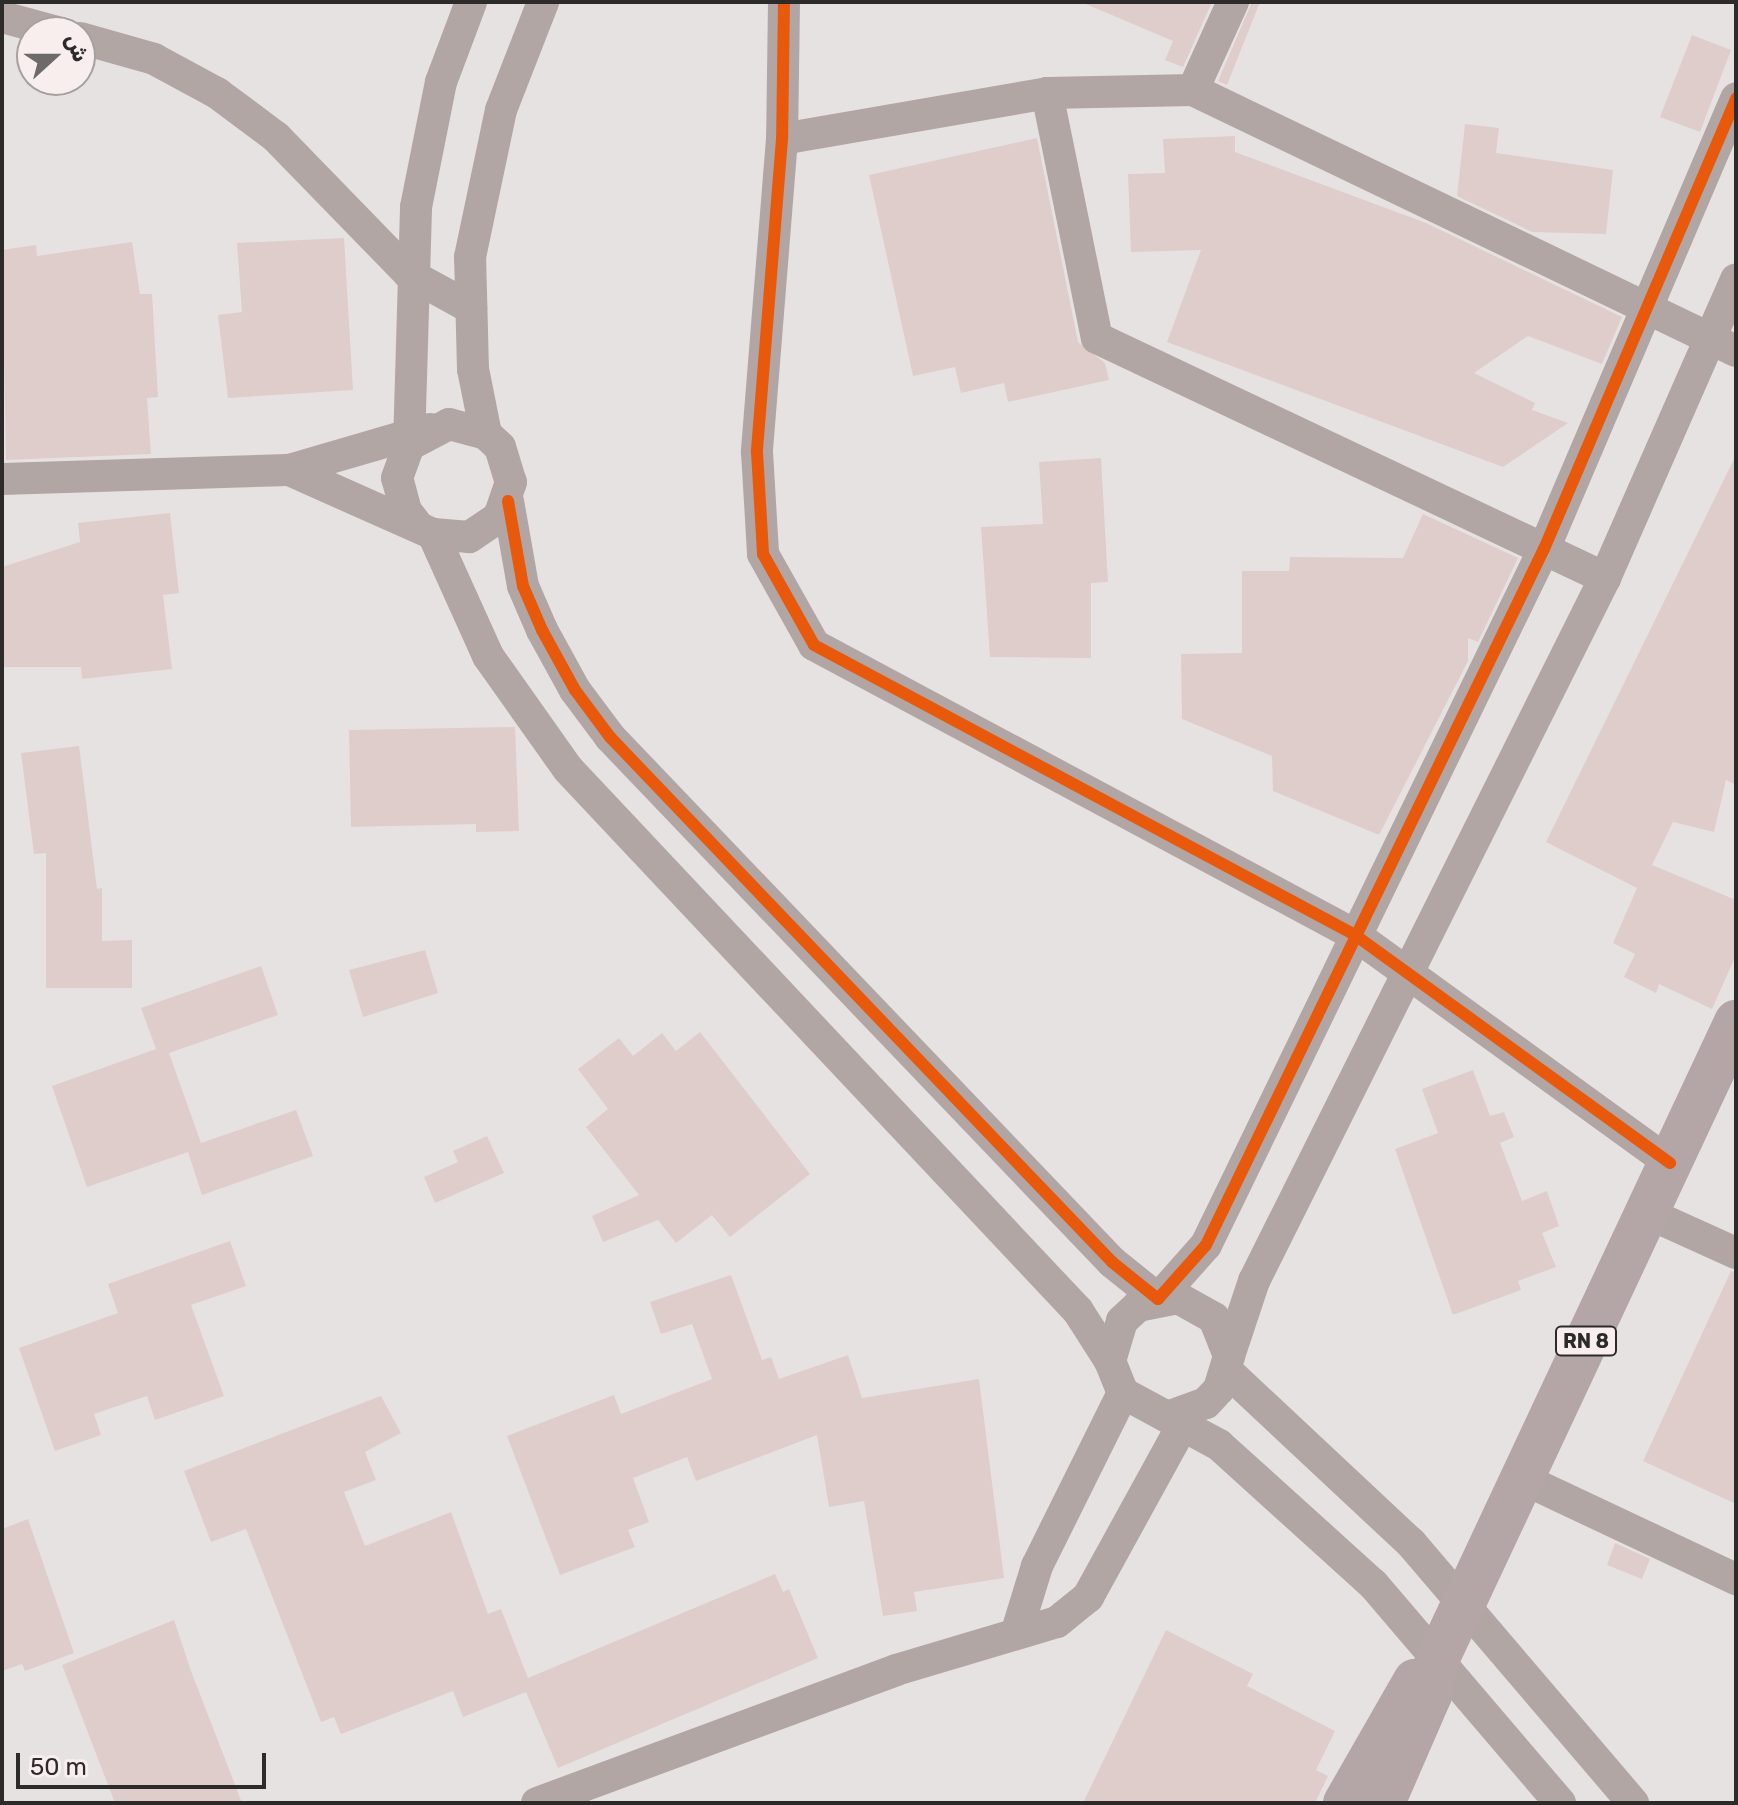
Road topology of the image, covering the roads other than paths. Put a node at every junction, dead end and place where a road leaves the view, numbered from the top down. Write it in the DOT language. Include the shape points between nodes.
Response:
graph roads {
  1 [pos="471,2"];
  2 [pos="543,2"];
  3 [pos="784,2"];
  4 [pos="1233,2"];
  5 [pos="96,43"];
  6 [pos="1193,90"];
  7 [pos="1047,93"];
  8 [pos="1736,98"];
  9 [pos="782,139"];
  10 [pos="409,274"];
  11 [pos="1736,279"];
  12 [pos="1643,306"];
  13 [pos="471,308"];
  14 [pos="1722,344"];
  15 [pos="486,434"];
  16 [pos="416,435"];
  17 [pos="289,470"];
  18 [pos="2,479"];
  19 [pos="508,501"];
  20 [pos="425,530"];
  21 [pos="1544,549"];
  22 [pos="1605,578"];
  23 [pos="1355,935"];
  24 [pos="1406,976"];
  25 [pos="1736,1022"];
  26 [pos="1670,1163"];
  27 [pos="1645,1212"];
  28 [pos="1736,1253"];
  29 [pos="1158,1299"];
  30 [pos="1110,1361"];
  31 [pos="1228,1364"];
  32 [pos="1123,1393"];
  33 [pos="1180,1417"];
  34 [pos="1521,1478"];
  35 [pos="1736,1579"];
  36 [pos="1463,1604"];
  37 [pos="1017,1631"];
  38 [pos="1437,1660"];
  39 [pos="537,1803"];
  40 [pos="1345,1803"];
  41 [pos="1383,1803"];
  42 [pos="1560,1803"];
  43 [pos="1633,1803"];
  1 -- 10 [label="street" via="441,82 416,207"];
  2 -- 13 [label="street" via="501,110 484,178 470,257"];
  3 -- 9 [label="street"];
  4 -- 6 [label="street"];
  5 -- 10 [label="street" via="154,59 217,93 276,137"];
  6 -- 7 [label="street"];
  6 -- 12 [label="street"];
  7 -- 9 [label="street"];
  7 -- 21 [label="street" via="1097,338"];
  8 -- 12 [label="street"];
  9 -- 23 [label="street" via="758,466 763,554 814,645"];
  10 -- 13 [label="street"];
  10 -- 16 [label="street"];
  11 -- 14 [label="street"];
  12 -- 14 [label="street"];
  12 -- 21 [label="street"];
  13 -- 15 [label="street" via="473,369"];
  14 -- 22 [label="street"];
  15 -- 16 [label="street" via="468,426"];
  15 -- 19 [label="street" via="508,463"];
  16 -- 17 [label="street"];
  16 -- 20 [label="street" via="397,478 402,503"];
  17 -- 18 [label="street"];
  17 -- 20 [label="street"];
  19 -- 20 [label="street" via="499,517 469,537"];
  19 -- 29 [label="street" via="523,586 542,630 575,690 610,737 1112,1262"];
  20 -- 30 [label="street" via="488,656 568,769 1078,1311"];
  21 -- 22 [label="street"];
  21 -- 23 [label="street"];
  22 -- 24 [label="street"];
  23 -- 24 [label="street"];
  23 -- 29 [label="street" via="1206,1245"];
  24 -- 26 [label="street"];
  24 -- 31 [label="street" via="1254,1281"];
  25 -- 26 [label="main road, RN 8"];
  26 -- 27 [label="main road, RN 8"];
  27 -- 28 [label="street"];
  27 -- 34 [label="main road, RN 8"];
  29 -- 30 [label="street" via="1122,1321"];
  29 -- 31 [label="street" via="1178,1298 1214,1318"];
  30 -- 32 [label="street"];
  31 -- 33 [label="street" via="1206,1403"];
  31 -- 36 [label="street" via="1411,1543"];
  32 -- 33 [label="street" via="1144,1410"];
  32 -- 37 [label="street" via="1037,1566"];
  33 -- 37 [label="street" via="1088,1597 1057,1622"];
  33 -- 38 [label="street" via="1219,1445 1373,1584"];
  34 -- 35 [label="street"];
  34 -- 36 [label="main road, RN 8"];
  36 -- 38 [label="main road, RN 8"];
  36 -- 43 [label="street"];
  37 -- 39 [label="street"];
  38 -- 40 [label="main road, RN 8" via="1406,1692"];
  38 -- 41 [label="main road, RN 8" via="1430,1695"];
  38 -- 42 [label="street"];
}
